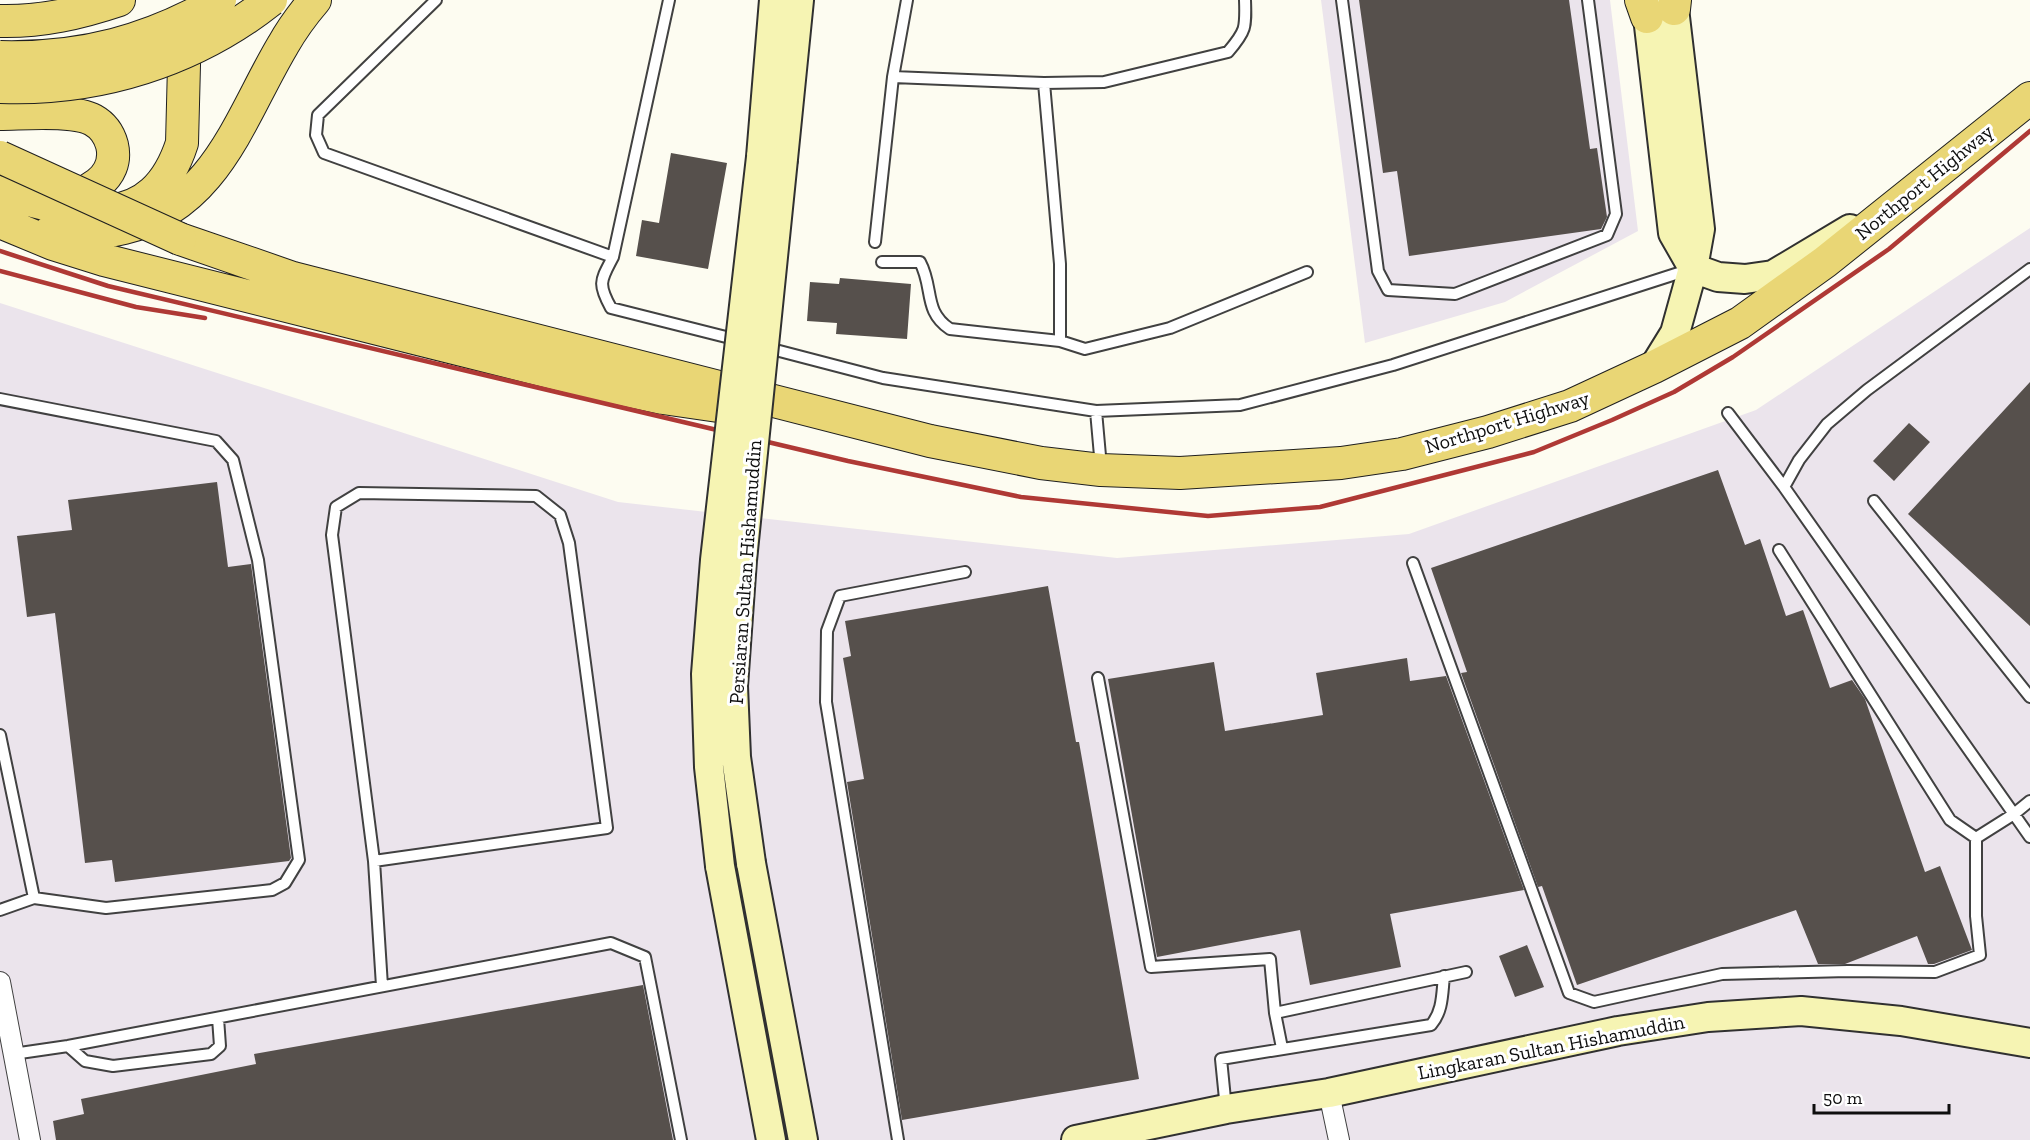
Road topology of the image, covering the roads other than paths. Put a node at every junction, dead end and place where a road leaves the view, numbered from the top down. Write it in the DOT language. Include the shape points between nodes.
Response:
graph roads {
  1 [pos="119,0"];
  2 [pos="194,0"];
  3 [pos="220,0"];
  4 [pos="270,0"];
  5 [pos="315,0"];
  6 [pos="436,0"];
  7 [pos="669,0"];
  8 [pos="774,0"];
  9 [pos="799,0"];
  10 [pos="908,0"];
  11 [pos="1245,0"];
  12 [pos="1342,0"];
  13 [pos="1591,1"];
  14 [pos="1659,4"];
  15 [pos="0,21"];
  16 [pos="0,57"];
  17 [pos="893,77"];
  18 [pos="1044,82"];
  19 [pos="0,87"];
  20 [pos="2030,98"];
  21 [pos="0,114"];
  22 [pos="0,157"];
  23 [pos="772,158"];
  24 [pos="1913,190"];
  25 [pos="0,191"];
  26 [pos="0,221"];
  27 [pos="875,243"];
  28 [pos="613,256"];
  29 [pos="882,262"];
  30 [pos="1693,268"];
  31 [pos="2030,269"];
  32 [pos="1306,272"];
  33 [pos="1060,341"];
  34 [pos="1654,367"];
  35 [pos="0,399"];
  36 [pos="1096,411"];
  37 [pos="1728,413"];
  38 [pos="930,441"];
  39 [pos="1101,470"];
  40 [pos="1784,487"];
  41 [pos="1874,501"];
  42 [pos="1779,550"];
  43 [pos="1413,563"];
  44 [pos="965,572"];
  45 [pos="1098,678"];
  46 [pos="2030,697"];
  47 [pos="0,735"];
  48 [pos="2030,801"];
  49 [pos="2014,814"];
  50 [pos="2030,837"];
  51 [pos="1976,838"];
  52 [pos="375,861"];
  53 [pos="34,898"];
  54 [pos="0,910"];
  55 [pos="1466,972"];
  56 [pos="1444,976"];
  57 [pos="0,982"];
  58 [pos="382,986"];
  59 [pos="1275,1013"];
  60 [pos="218,1018"];
  61 [pos="2030,1043"];
  62 [pos="68,1046"];
  63 [pos="1282,1048"];
  64 [pos="13,1054"];
  65 [pos="1329,1093"];
  66 [pos="1226,1109"];
  67 [pos="30,1140"];
  68 [pos="681,1140"];
  69 [pos="771,1140"];
  70 [pos="803,1140"];
  71 [pos="897,1140"];
  72 [pos="1076,1140"];
  73 [pos="1339,1140"];
  1 -- 15 [label="main road" via="45,20"];
  2 -- 25 [label="main road" via="184,30 182,143 160,185 140,202 113,211 72,210"];
  3 -- 16 [label="main road, bridge" via="164,28 103,49"];
  4 -- 19 [label="main road, bridge" via="227,31 147,68 84,82"];
  5 -- 26 [label="main road" via="282,45 221,158 195,189 170,210 147,222 86,234"];
  6 -- 28 [label="lane" via="318,115 316,135 324,153"];
  7 -- 28 [label="lane"];
  8 -- 23 [label="street, Persiaran Sultan Hishamuddin"];
  9 -- 23 [label="street, Persiaran Sultan Hishamuddin"];
  10 -- 17 [label="lane"];
  11 -- 18 [label="lane" via="1246,24 1228,52 1104,82"];
  12 -- 13 [label="lane" via="1378,271 1388,290 1455,294 1607,235 1616,214"];
  14 -- 30 [label="street" via="1673,233"];
  17 -- 18 [label="lane"];
  17 -- 27 [label="lane"];
  18 -- 33 [label="lane" via="1060,264"];
  20 -- 24 [label="main road, Northport Highway"];
  21 -- 25 [label="main road" via="82,115 101,125 110,139 113,156 109,172 102,180 76,196 40,199"];
  22 -- 38 [label="main road, bridge" via="180,239 293,278"];
  23 -- 69 [label="street, Persiaran Sultan Hishamuddin, bridge" via="715,560 706,674 709,767 720,866"];
  23 -- 70 [label="street, Persiaran Sultan Hishamuddin, bridge" via="733,686 736,757 751,863"];
  24 -- 30 [label="street" via="1773,275 1727,278"];
  24 -- 34 [label="main road, Northport Highway" via="1825,262 1740,323"];
  26 -- 38 [label="main road" via="52,244 104,260 597,384"];
  28 -- 36 [label="lane" via="601,280 603,295 611,308 882,378"];
  29 -- 33 [label="lane" via="920,262 933,314 950,329"];
  30 -- 34 [label="street" via="1675,333"];
  30 -- 36 [label="lane" via="1393,365 1240,405"];
  31 -- 40 [label="lane" via="1827,424"];
  32 -- 33 [label="lane" via="1170,328 1085,349"];
  34 -- 39 [label="main road, Northport Highway" via="1570,406 1402,454 1247,470"];
  35 -- 53 [label="lane" via="216,441 233,460 258,560 299,860 285,883 272,890 106,908"];
  36 -- 39 [label="lane"];
  37 -- 40 [label="lane"];
  38 -- 39 [label="main road, Northport Highway" via="1041,463"];
  40 -- 49 [label="lane"];
  41 -- 46 [label="lane"];
  42 -- 51 [label="lane" via="1950,820"];
  43 -- 51 [label="lane" via="1569,993 1594,1002 1722,974 1935,972 1980,955"];
  44 -- 71 [label="lane" via="840,596 827,631 826,702"];
  45 -- 59 [label="lane" via="1151,967 1270,959"];
  47 -- 53 [label="lane"];
  48 -- 49 [label="lane"];
  49 -- 50 [label="lane"];
  49 -- 51 [label="lane"];
  52 -- 52 [label="lane" via="332,535 336,507 358,493 536,496 560,515 569,543 607,828"];
  52 -- 58 [label="lane"];
  53 -- 54 [label="lane"];
  55 -- 56 [label="lane"];
  56 -- 59 [label="lane"];
  56 -- 63 [label="lane" via="1441,1008 1431,1025"];
  57 -- 64 [label="street"];
  58 -- 60 [label="lane"];
  58 -- 68 [label="lane" via="612,943 645,957"];
  59 -- 63 [label="lane"];
  60 -- 62 [label="lane"];
  60 -- 62 [label="lane" via="220,1046 211,1054 113,1066 85,1061"];
  61 -- 65 [label="street, Lingkaran Sultan Hishamuddin" via="1901,1021 1801,1011 1708,1017 1618,1031"];
  62 -- 64 [label="lane"];
  63 -- 66 [label="lane" via="1221,1059"];
  64 -- 67 [label="street"];
  65 -- 66 [label="street, Lingkaran Sultan Hishamuddin"];
  65 -- 73 [label="street"];
  66 -- 72 [label="street, Lingkaran Sultan Hishamuddin"];
}
